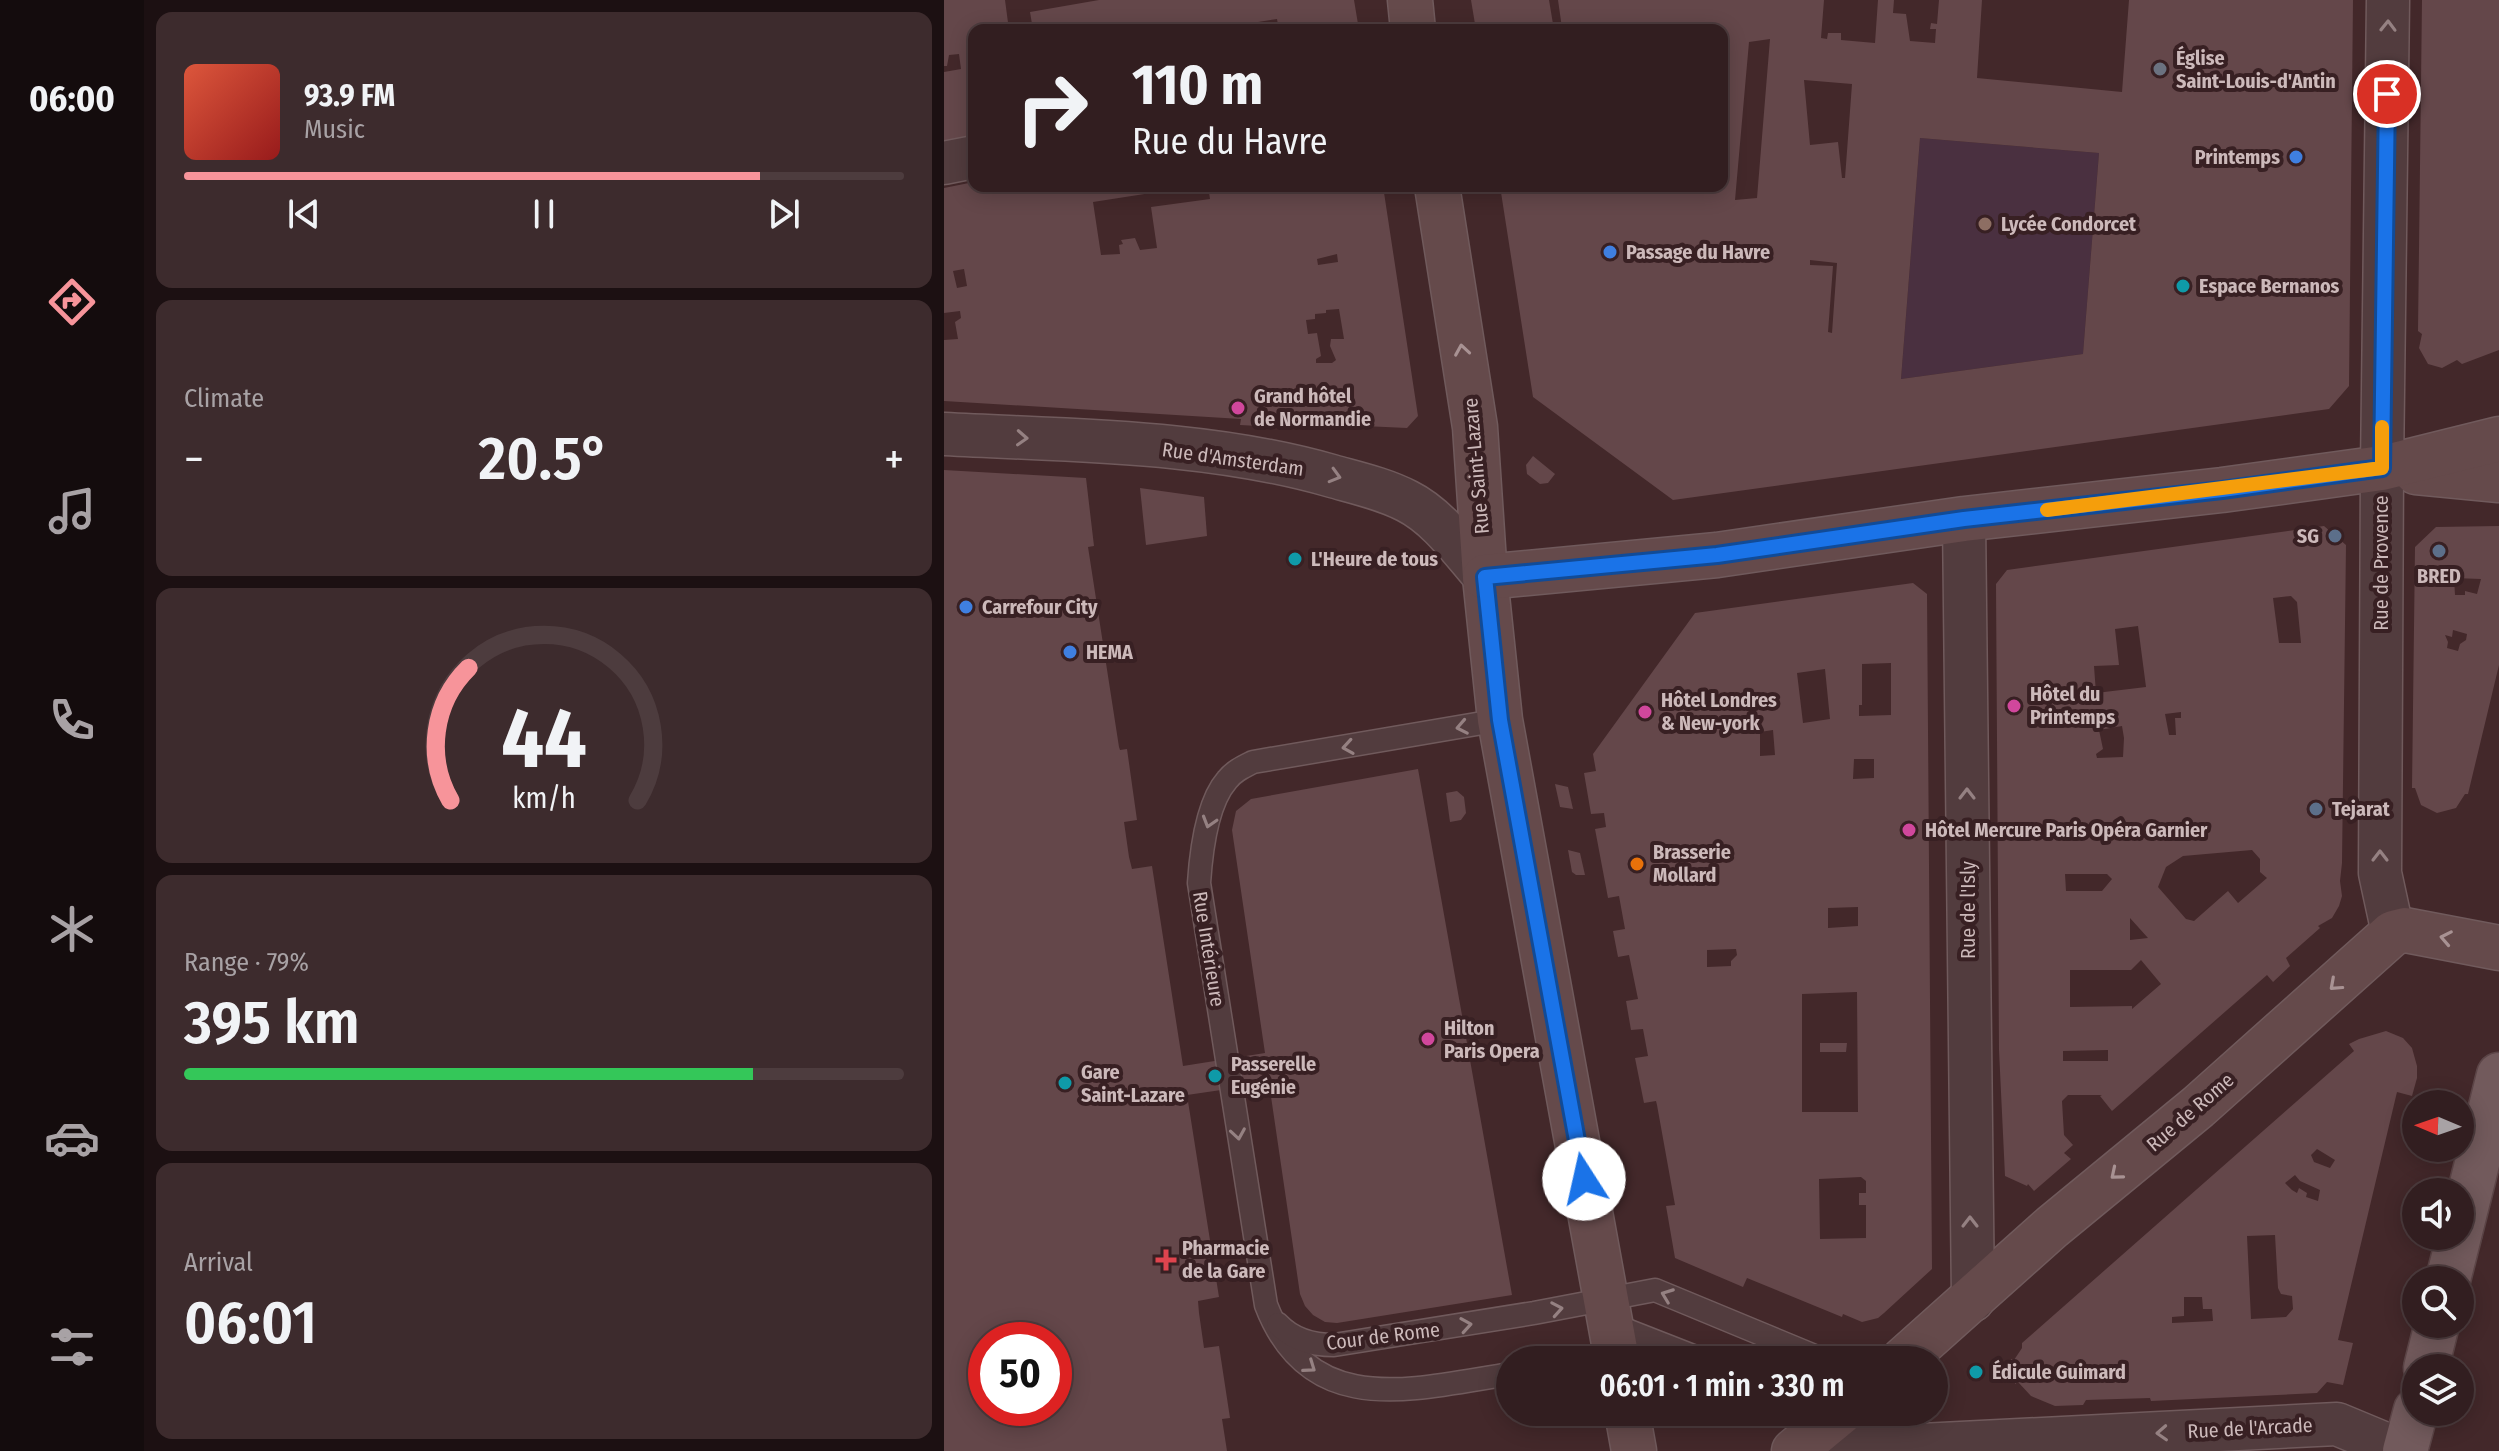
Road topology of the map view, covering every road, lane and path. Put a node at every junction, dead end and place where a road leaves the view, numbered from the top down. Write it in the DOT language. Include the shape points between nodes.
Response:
graph roads {
  1 [pos="1410,0"];
  2 [pos="2388,0"];
  3 [pos="1412,24"];
  4 [pos="968,158"];
  5 [pos="944,163"];
  6 [pos="1438,192"];
  7 [pos="944,434"];
  8 [pos="2499,439"];
  9 [pos="2382,468"];
  10 [pos="2499,480"];
  11 [pos="1964,519"];
  12 [pos="1485,577"];
  13 [pos="1500,720"];
  14 [pos="2393,933"];
  15 [pos="2499,948"];
  16 [pos="2499,1075"];
  17 [pos="2474,1178"];
  18 [pos="1973,1300"];
  19 [pos="1266,1305"];
  20 [pos="1611,1339"];
  21 [pos="1642,1346"];
  22 [pos="1790,1346"];
  23 [pos="1919,1346"];
  24 [pos="1496,1376"];
  25 [pos="1630,1426"];
  26 [pos="2411,1426"];
  27 [pos="1821,1427"];
  28 [pos="1634,1451"];
  29 [pos="2404,1451"];
  1 -- 3 [label="main road"];
  9 -- 2 [label="street, Rue de Provence, one-way"];
  4 -- 5 [label="street"];
  12 -- 6 [label="main road, Rue Saint-Lazare, one-way" via="1475,427"];
  7 -- 12 [label="street, Rue d'Amsterdam, one-way" via="1205,451 1289,464 1408,501 1433,519"];
  8 -- 9 [label="main road"];
  9 -- 10 [label="main road"];
  9 -- 11 [label="main road"];
  14 -- 9 [label="street, Rue de Provence, one-way" via="2380,873"];
  11 -- 12 [label="main road" via="1717,555"];
  18 -- 11 [label="street, Rue de l'Isly, one-way"];
  12 -- 13 [label="main road, Rue Saint-Lazare"];
  13 -- 19 [label="lane, Rue Intérieure, one-way" via="1253,762 1238,769 1218,794 1203,843 1199,891"];
  13 -- 20 [label="main road, Rue Saint-Lazare"];
  15 -- 14 [label="main road, one-way" via="2405,930"];
  14 -- 18 [label="main road, Rue de Rome, one-way"];
  16 -- 17 [label="main road"];
  18 -- 23 [label="main road, Rue de Rome"];
  19 -- 20 [label="lane, Cour de Rome, one-way" via="1283,1330 1326,1345 1389,1337"];
  19 -- 24 [label="lane, Cour de Rome, one-way" via="1295,1356 1338,1383 1391,1390"];
  20 -- 21 [label="lane"];
  22 -- 20 [label="lane, Cour de Rome, one-way" via="1655,1290"];
  25 -- 28 [label="main road"];
  26 -- 29 [label="main road"];
  29 -- 27 [label="street, Rue de l'Arcade, one-way" via="2337,1424 1882,1447"];
}
